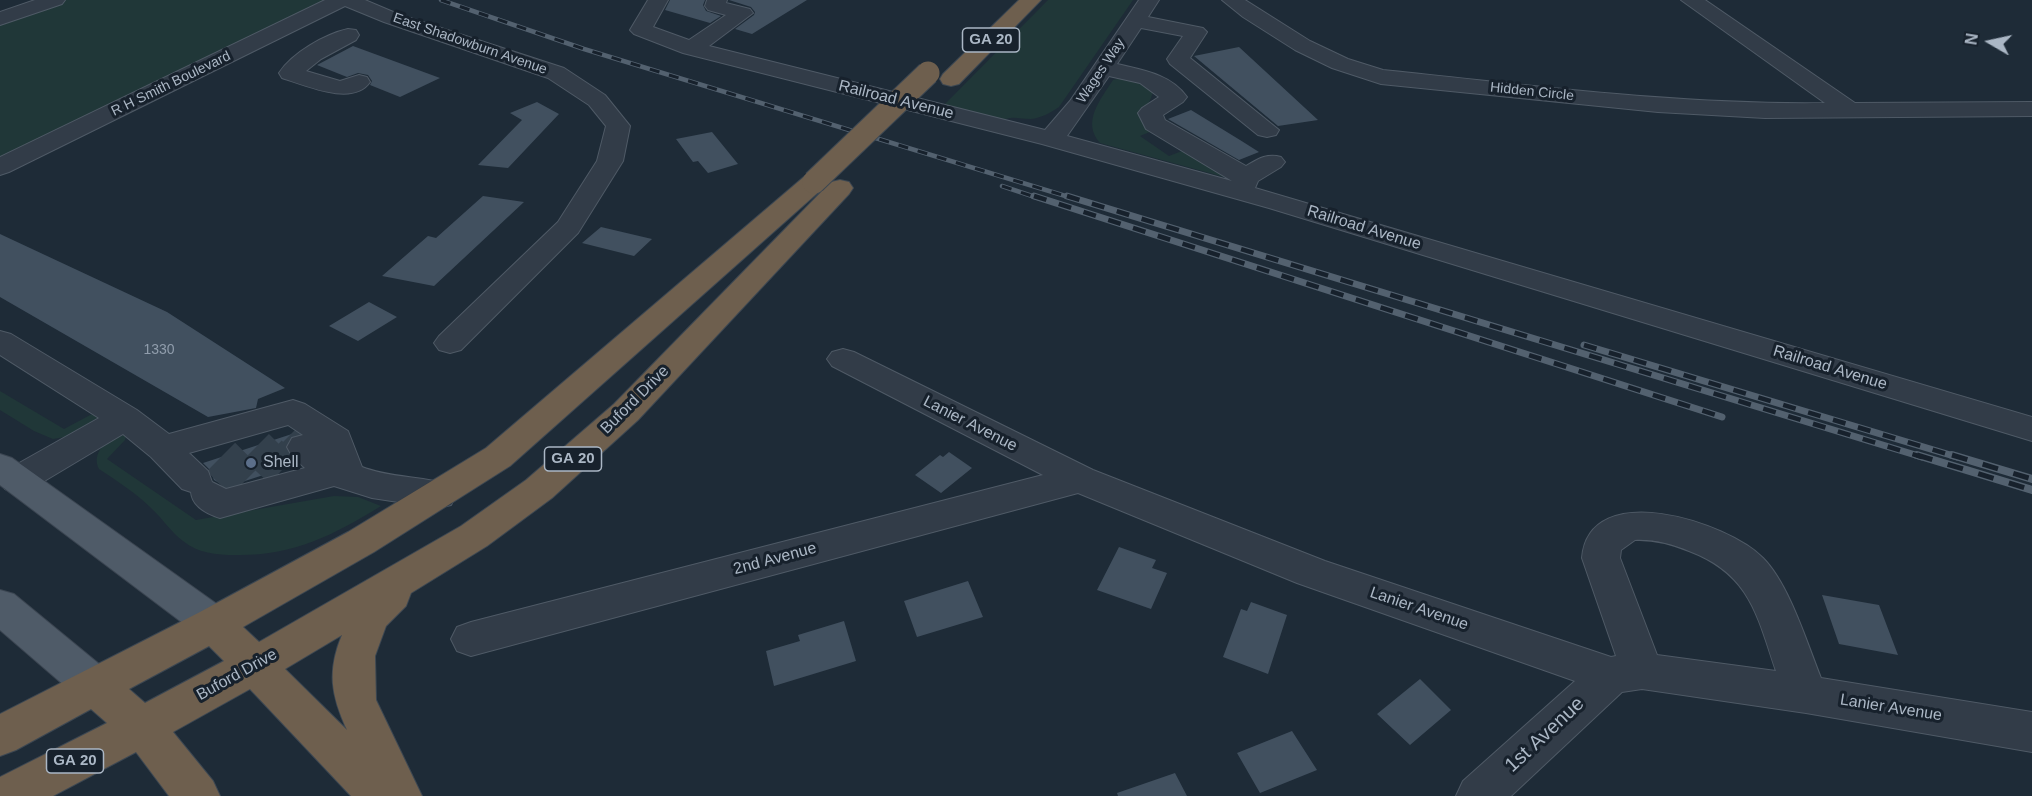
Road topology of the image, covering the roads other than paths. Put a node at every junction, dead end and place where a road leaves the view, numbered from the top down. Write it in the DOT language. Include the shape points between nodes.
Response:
graph roads {
  1 [pos="55,0"];
  2 [pos="341,0"];
  3 [pos="348,0"];
  4 [pos="658,0"];
  5 [pos="717,0"];
  6 [pos="1004,0"];
  7 [pos="1031,0"];
  8 [pos="1149,0"];
  9 [pos="1232,0"];
  10 [pos="1691,0"];
  11 [pos="632,5"];
  12 [pos="751,6"];
  13 [pos="391,18"];
  14 [pos="0,19"];
  15 [pos="1134,21"];
  16 [pos="296,22"];
  17 [pos="641,30"];
  18 [pos="348,35"];
  19 [pos="691,48"];
  20 [pos="1103,68"];
  21 [pos="940,76"];
  22 [pos="359,82"];
  23 [pos="2032,109"];
  24 [pos="1851,111"];
  25 [pos="1267,130"];
  26 [pos="1051,140"];
  27 [pos="1272,162"];
  28 [pos="0,167"];
  29 [pos="827,185"];
  30 [pos="1243,185"];
  31 [pos="0,341"];
  32 [pos="450,343"];
  33 [pos="843,358"];
  34 [pos="125,418"];
  35 [pos="2032,429"];
  36 [pos="278,446"];
  37 [pos="163,448"];
  38 [pos="232,467"];
  39 [pos="9,474"];
  40 [pos="340,474"];
  41 [pos="1080,479"];
  42 [pos="438,495"];
  43 [pos="412,574"];
  44 [pos="0,606"];
  45 [pos="214,624"];
  46 [pos="471,639"];
  47 [pos="254,666"];
  48 [pos="1626,673"];
  49 [pos="95,686"];
  50 [pos="1806,694"];
  51 [pos="142,727"];
  52 [pos="2032,732"];
  53 [pos="0,735"];
  54 [pos="8,796"];
  55 [pos="197,796"];
  56 [pos="382,796"];
  57 [pos="399,796"];
  58 [pos="1479,796"];
  1 -- 14 [label="street"];
  2 -- 16 [label="street, R H Smith Boulevard"];
  3 -- 13 [label="street, East Shadowburn Avenue"];
  4 -- 17 [label="street"];
  5 -- 12 [label="street" via="715,6"];
  6 -- 21 [label="highway, GA 20"];
  7 -- 21 [label="highway, GA 20"];
  8 -- 15 [label="street, Wages Way"];
  9 -- 24 [label="street, Hidden Circle" via="1319,56 1381,77 1658,105"];
  10 -- 24 [label="street"];
  11 -- 17 [label="street"];
  12 -- 19 [label="street"];
  13 -- 18 [label="street"];
  13 -- 32 [label="street, East Shadowburn Avenue" via="556,74 597,100 618,126 610,161 568,227"];
  15 -- 20 [label="street, Wages Way"];
  15 -- 25 [label="street" via="1196,32 1178,59"];
  16 -- 18 [label="street"];
  16 -- 28 [label="street, R H Smith Boulevard"];
  17 -- 19 [label="street, Railroad Avenue"];
  18 -- 22 [label="street" via="313,54 290,73 340,88"];
  19 -- 26 [label="street, Railroad Avenue"];
  20 -- 26 [label="street, Wages Way"];
  20 -- 30 [label="street" via="1148,78 1175,97 1150,113 1155,124"];
  21 -- 29 [label="highway, Buford Drive / GA 20"];
  23 -- 24 [label="street, Hidden Circle"];
  26 -- 30 [label="street, Railroad Avenue"];
  27 -- 30 [label="street"];
  29 -- 42 [label="highway, Buford Drive / GA 20" via="507,449"];
  29 -- 43 [label="highway, Buford Drive / GA 20" via="730,301 626,412 539,489"];
  30 -- 35 [label="street, Railroad Avenue"];
  31 -- 34 [label="street"];
  33 -- 41 [label="street, Lanier Avenue"];
  34 -- 37 [label="street"];
  34 -- 39 [label="street"];
  36 -- 38 [label="street"];
  36 -- 38 [label="street"];
  36 -- 40 [label="street"];
  36 -- 40 [label="street" via="293,412 336,440"];
  37 -- 38 [label="street"];
  37 -- 38 [label="street" via="220,504"];
  39 -- 45 [label="main road"];
  40 -- 42 [label="street" via="372,485"];
  41 -- 46 [label="street, 2nd Avenue"];
  41 -- 48 [label="street, Lanier Avenue" via="1311,572"];
  42 -- 45 [label="highway, Buford Drive / GA 20"];
  43 -- 47 [label="highway, Buford Drive / GA 20"];
  43 -- 57 [label="highway" via="370,616 354,656 355,700"];
  44 -- 49 [label="main road"];
  45 -- 47 [label="highway"];
  45 -- 49 [label="highway, Buford Drive / GA 20"];
  47 -- 51 [label="highway, Buford Drive / GA 20"];
  47 -- 56 [label="highway"];
  48 -- 50 [label="street, Lanier Avenue"];
  48 -- 50 [label="street" via="1602,544 1618,530 1650,524 1729,552 1751,570 1764,589"];
  48 -- 58 [label="street, 1st Avenue"];
  49 -- 51 [label="highway"];
  49 -- 53 [label="highway, GA 20"];
  50 -- 52 [label="street, Lanier Avenue"];
  51 -- 54 [label="highway, GA 20"];
  51 -- 55 [label="highway"];
}
